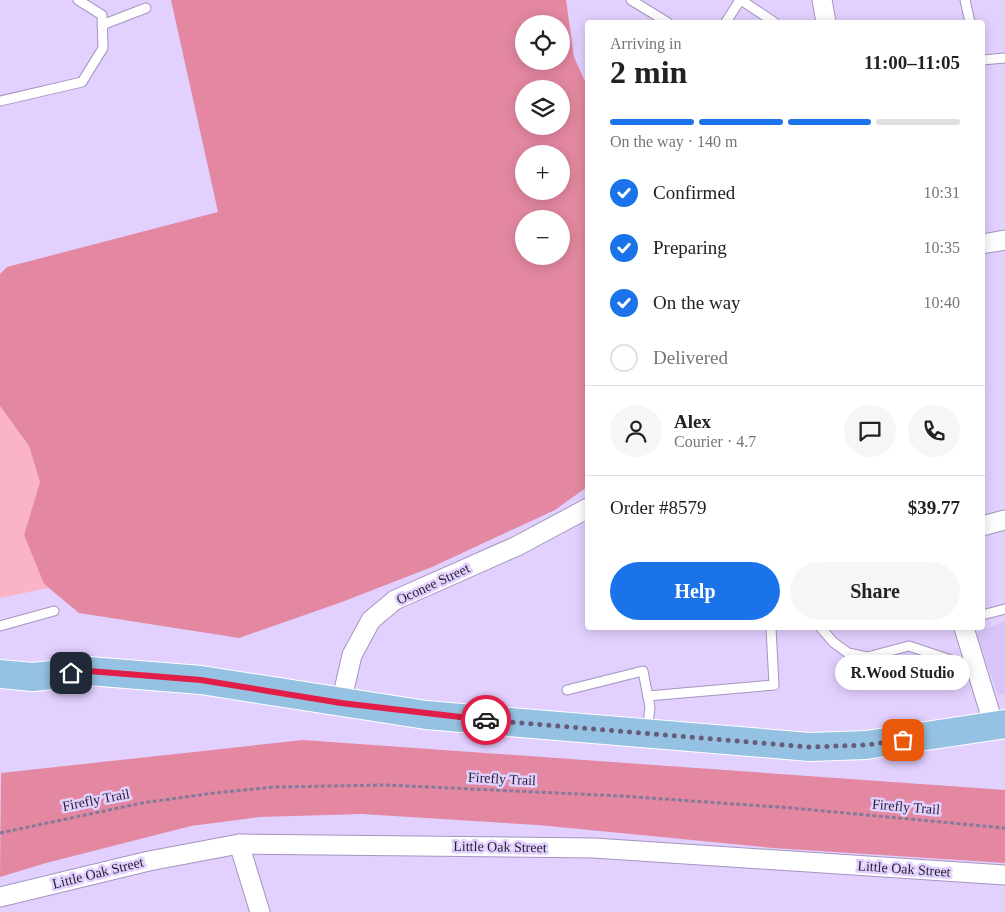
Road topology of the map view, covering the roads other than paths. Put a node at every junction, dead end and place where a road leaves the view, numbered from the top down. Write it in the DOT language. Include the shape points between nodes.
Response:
graph roads {
  1 [pos="78,0"];
  2 [pos="632,0"];
  3 [pos="740,0"];
  4 [pos="822,0"];
  5 [pos="965,0"];
  6 [pos="146,8"];
  7 [pos="664,20"];
  8 [pos="727,20"];
  9 [pos="771,20"];
  10 [pos="826,20"];
  11 [pos="970,20"];
  12 [pos="102,25"];
  13 [pos="1005,58"];
  14 [pos="985,60"];
  15 [pos="0,101"];
  16 [pos="1005,240"];
  17 [pos="985,243"];
  18 [pos="585,510"];
  19 [pos="1005,520"];
  20 [pos="985,525"];
  21 [pos="1005,609"];
  22 [pos="54,611"];
  23 [pos="985,614"];
  24 [pos="0,626"];
  25 [pos="771,630"];
  26 [pos="823,630"];
  27 [pos="965,630"];
  28 [pos="975,668"];
  29 [pos="0,674"];
  30 [pos="33,677"];
  31 [pos="567,690"];
  32 [pos="0,695"];
  33 [pos="648,696"];
  34 [pos="341,703"];
  35 [pos="999,725"];
  36 [pos="647,734"];
  37 [pos="239,844"];
  38 [pos="1005,875"];
  39 [pos="0,897"];
  40 [pos="260,912"];
  1 -- 12 [label="lane" via="102,16"];
  2 -- 7 [label="lane"];
  3 -- 8 [label="lane"];
  3 -- 9 [label="lane"];
  4 -- 10 [label="street"];
  5 -- 11 [label="lane"];
  6 -- 12 [label="lane"];
  12 -- 15 [label="lane" via="103,48 82,82"];
  13 -- 14 [label="lane"];
  16 -- 17 [label="street"];
  18 -- 34 [label="street, Oconee Street" via="517,546 395,600 371,620 352,655"];
  19 -- 20 [label="street"];
  21 -- 23 [label="lane"];
  22 -- 24 [label="lane"];
  25 -- 33 [label="lane" via="774,685"];
  26 -- 28 [label="lane" via="848,653 867,657 909,646"];
  27 -- 28 [label="street"];
  28 -- 35 [label="street"];
  29 -- 30 [label="main road"];
  30 -- 32 [label="main road"];
  30 -- 34 [label="main road" via="89,671 201,680"];
  31 -- 33 [label="lane" via="643,671"];
  33 -- 36 [label="lane"];
  34 -- 36 [label="main road" via="426,715"];
  35 -- 36 [label="main road" via="866,745 810,747"];
  37 -- 38 [label="street, Little Oak Street" via="594,848"];
  37 -- 39 [label="street, Little Oak Street" via="149,860"];
  37 -- 40 [label="street"];
}
